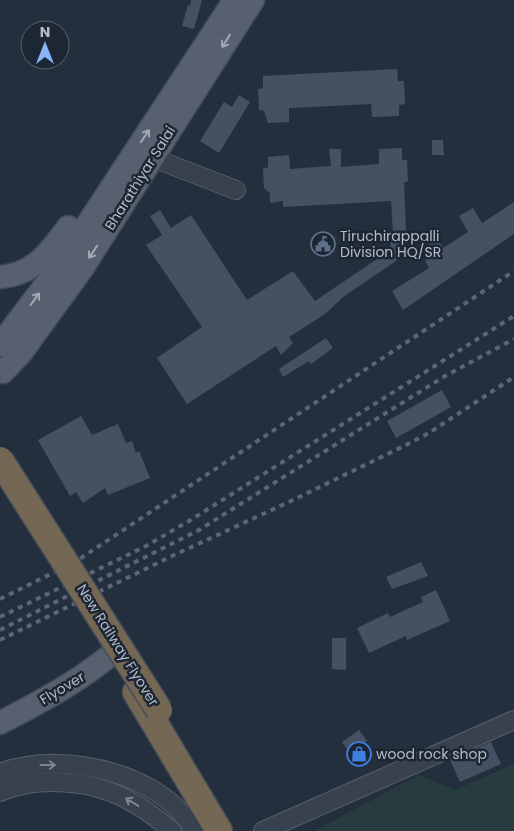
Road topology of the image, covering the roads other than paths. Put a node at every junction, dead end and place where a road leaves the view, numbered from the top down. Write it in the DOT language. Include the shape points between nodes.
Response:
graph roads {
  1 [pos="235,0"];
  2 [pos="253,0"];
  3 [pos="142,157"];
  4 [pos="236,190"];
  5 [pos="0,277"];
  6 [pos="7,342"];
  7 [pos="0,369"];
  8 [pos="0,460"];
  9 [pos="0,478"];
  10 [pos="112,646"];
  11 [pos="0,711"];
  12 [pos="514,720"];
  13 [pos="0,723"];
  14 [pos="0,773"];
  15 [pos="0,792"];
  16 [pos="172,831"];
  17 [pos="197,831"];
  18 [pos="219,831"];
  19 [pos="232,831"];
  20 [pos="263,831"];
  3 -- 1 [label="main road, Bharathiyar Salai, one-way"];
  2 -- 3 [label="main road, Bharathiyar Salai, one-way"];
  3 -- 4 [label="street"];
  3 -- 5 [label="main road" via="111,167 45,258 23,272"];
  3 -- 6 [label="main road, Bharathiyar Salai" via="82,269"];
  6 -- 7 [label="main road, Bharathiyar Salai" via="3,372"];
  8 -- 10 [label="highway, New Railway Flyover, bridge"];
  9 -- 10 [label="highway, New Railway Flyover"];
  10 -- 11 [label="main road, Flyover" via="65,678"];
  10 -- 13 [label="main road, Flyover" via="70,684"];
  10 -- 18 [label="highway, New Railway Flyover" via="121,668"];
  10 -- 19 [label="highway, New Railway Flyover, bridge" via="159,710"];
  12 -- 20 [label="street"];
  14 -- 17 [label="street, one-way" via="37,765 75,765 109,770 166,798"];
  16 -- 15 [label="street, one-way" via="126,798 70,782 40,782"];
}
